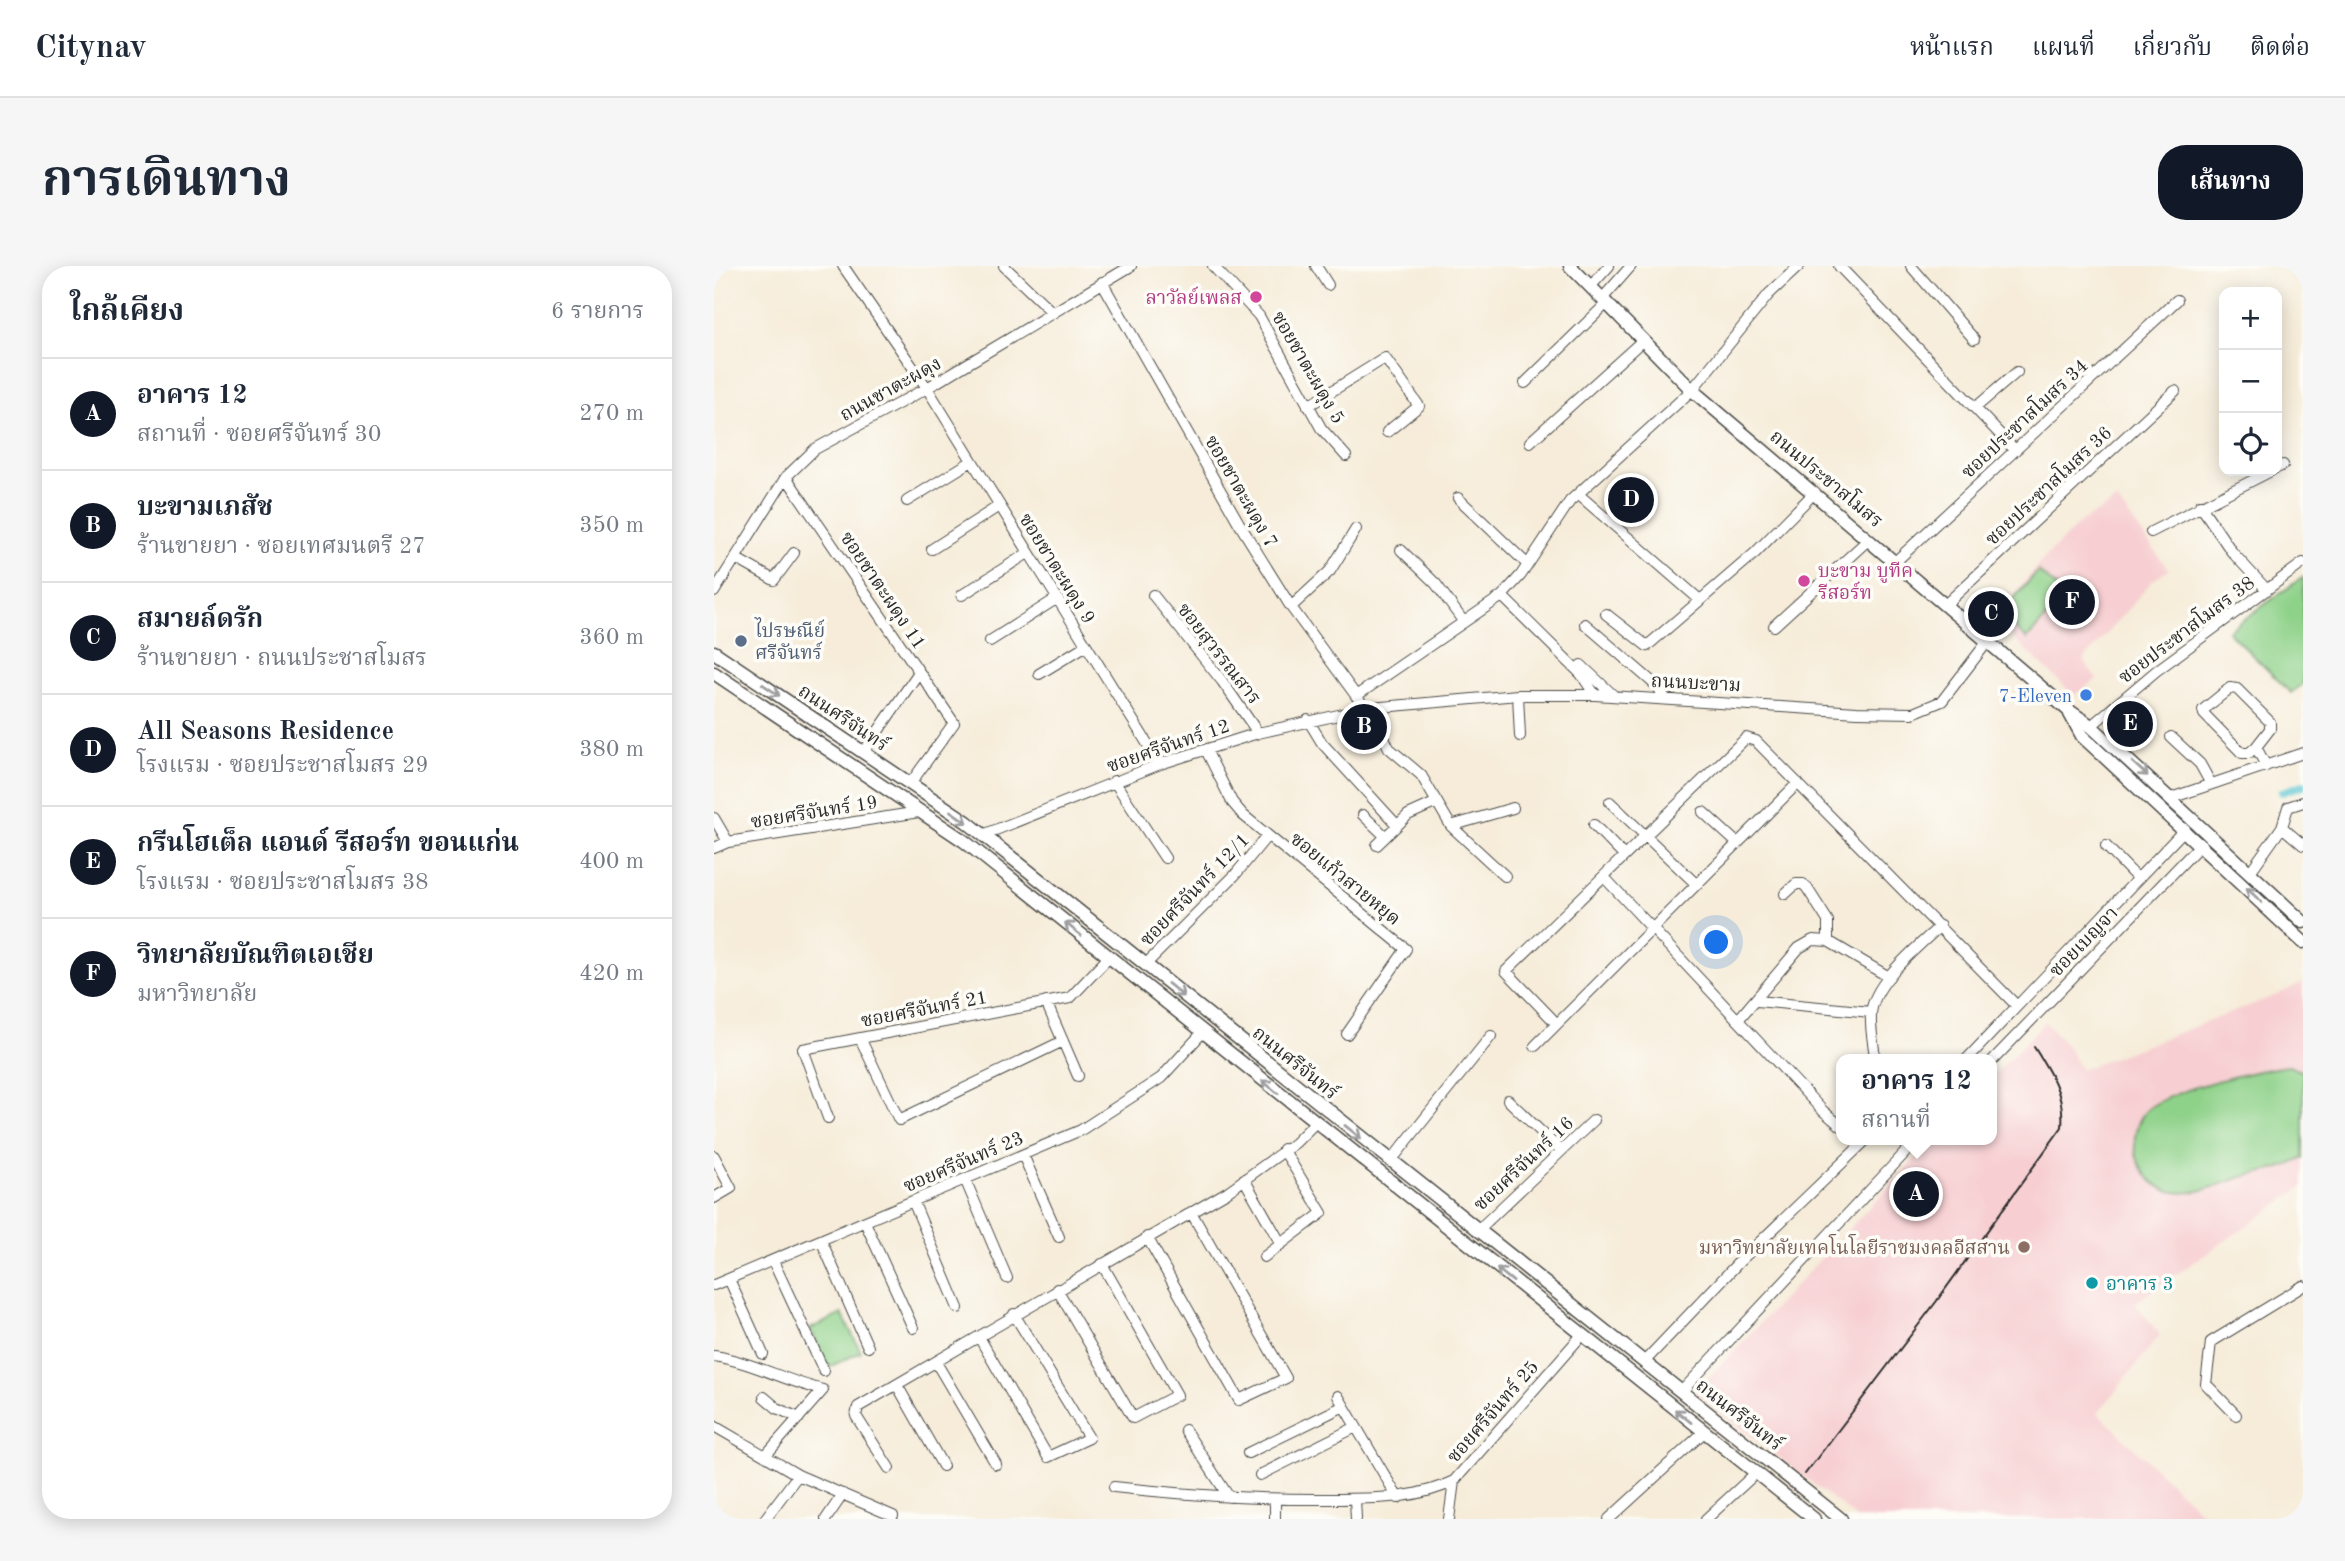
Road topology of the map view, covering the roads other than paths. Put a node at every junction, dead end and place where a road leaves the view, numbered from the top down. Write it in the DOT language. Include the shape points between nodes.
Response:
graph roads {
  1 [pos="843,266"];
  2 [pos="1004,266"];
  3 [pos="1131,266"];
  4 [pos="1213,266"];
  5 [pos="1316,266"];
  6 [pos="1570,266"];
  7 [pos="1609,266"];
  8 [pos="1631,266"];
  9 [pos="1799,266"];
  10 [pos="1839,266"];
  11 [pos="1911,266"];
  12 [pos="1102,282"];
  13 [pos="1328,285"];
  14 [pos="1590,287"];
  15 [pos="2177,300"];
  16 [pos="1604,302"];
  17 [pos="1053,313"];
  18 [pos="1974,339"];
  19 [pos="1642,341"];
  20 [pos="2017,372"];
  21 [pos="1525,383"];
  22 [pos="927,388"];
  23 [pos="1692,390"];
  24 [pos="2175,391"];
  25 [pos="1308,406"];
  26 [pos="1975,408"];
  27 [pos="1387,432"];
  28 [pos="1530,442"];
  29 [pos="2015,450"];
  30 [pos="1346,456"];
  31 [pos="972,461"];
  32 [pos="2261,476"];
  33 [pos="786,477"];
  34 [pos="1815,492"];
  35 [pos="1578,494"];
  36 [pos="1458,498"];
  37 [pos="907,501"];
  38 [pos="2200,505"];
  39 [pos="999,506"];
  40 [pos="1356,530"];
  41 [pos="2151,532"];
  42 [pos="1869,539"];
  43 [pos="932,549"];
  44 [pos="1401,550"];
  45 [pos="794,553"];
  46 [pos="1028,553"];
  47 [pos="735,558"];
  48 [pos="1895,562"];
  49 [pos="2303,563"];
  50 [pos="1527,564"];
  51 [pos="2267,590"];
  52 [pos="714,592"];
  53 [pos="962,595"];
  54 [pos="1153,595"];
  55 [pos="1502,596"];
  56 [pos="1056,599"];
  57 [pos="1700,600"];
  58 [pos="1945,605"];
  59 [pos="1292,607"];
  60 [pos="1606,614"];
  61 [pos="1463,621"];
  62 [pos="1585,624"];
  63 [pos="1774,626"];
  64 [pos="990,641"];
  65 [pos="1988,641"];
  66 [pos="1085,646"];
  67 [pos="714,652"];
  68 [pos="1571,656"];
  69 [pos="919,671"];
  70 [pos="714,673"];
  71 [pos="1039,674"];
  72 [pos="1518,695"];
  73 [pos="1595,695"];
  74 [pos="1614,695"];
  75 [pos="1356,696"];
  76 [pos="1665,698"];
  77 [pos="1367,708"];
  78 [pos="2068,710"];
  79 [pos="1308,720"];
  80 [pos="2091,726"];
  81 [pos="1258,733"];
  82 [pos="1520,736"];
  83 [pos="2171,737"];
  84 [pos="2256,747"];
  85 [pos="1206,750"];
  86 [pos="863,753"];
  87 [pos="2303,753"];
  88 [pos="1160,764"];
  89 [pos="2266,766"];
  90 [pos="1114,781"];
  91 [pos="1798,783"];
  92 [pos="910,784"];
  93 [pos="2211,784"];
  94 [pos="2171,798"];
  95 [pos="1437,802"];
  96 [pos="1610,802"];
  97 [pos="2303,802"];
  98 [pos="1513,808"];
  99 [pos="919,812"];
  100 [pos="1703,812"];
  101 [pos="1363,815"];
  102 [pos="714,818"];
  103 [pos="1396,824"];
  104 [pos="1594,825"];
  105 [pos="1451,826"];
  106 [pos="2282,827"];
  107 [pos="2185,830"];
  108 [pos="983,835"];
  109 [pos="1384,835"];
  110 [pos="1267,836"];
  111 [pos="1645,836"];
  112 [pos="728,842"];
  113 [pos="1737,843"];
  114 [pos="2201,844"];
  115 [pos="969,845"];
  116 [pos="1377,845"];
  117 [pos="2303,845"];
  118 [pos="2106,846"];
  119 [pos="714,848"];
  120 [pos="1624,856"];
  121 [pos="1166,858"];
  122 [pos="2250,872"];
  123 [pos="1505,876"];
  124 [pos="1604,877"];
  125 [pos="2138,879"];
  126 [pos="1696,884"];
  127 [pos="1785,894"];
  128 [pos="2303,922"];
  129 [pos="1940,926"];
  130 [pos="1653,928"];
  131 [pos="1828,942"];
  132 [pos="2303,942"];
  133 [pos="1109,957"];
  134 [pos="1145,965"];
  135 [pos="1889,977"];
  136 [pos="1757,1001"];
  137 [pos="1046,1002"];
  138 [pos="2017,1006"];
  139 [pos="1871,1012"];
  140 [pos="1738,1020"];
  141 [pos="1557,1024"];
  142 [pos="1202,1033"];
  143 [pos="1347,1034"];
  144 [pos="1491,1036"];
  145 [pos="860,1038"];
  146 [pos="1062,1041"];
  147 [pos="1535,1046"];
  148 [pos="1875,1054"];
  149 [pos="1972,1054"];
  150 [pos="1997,1056"];
  151 [pos="1077,1076"];
  152 [pos="1508,1100"];
  153 [pos="828,1118"];
  154 [pos="1594,1120"];
  155 [pos="1312,1121"];
  156 [pos="1836,1121"];
  157 [pos="1858,1145"];
  158 [pos="1912,1145"];
  159 [pos="1286,1147"];
  160 [pos="1561,1151"];
  161 [pos="1023,1155"];
  162 [pos="714,1156"];
  163 [pos="1390,1162"];
  164 [pos="1244,1179"];
  165 [pos="965,1180"];
  166 [pos="714,1198"];
  167 [pos="913,1201"];
  168 [pos="1191,1212"];
  169 [pos="865,1222"];
  170 [pos="1477,1231"];
  171 [pos="1059,1237"];
  172 [pos="1147,1237"];
  173 [pos="821,1240"];
  174 [pos="1281,1244"];
  175 [pos="1264,1257"];
  176 [pos="773,1261"];
  177 [pos="1102,1264"];
  178 [pos="1007,1278"];
  179 [pos="729,1279"];
  180 [pos="714,1285"];
  181 [pos="2303,1286"];
  182 [pos="1057,1289"];
  183 [pos="958,1308"];
  184 [pos="1014,1314"];
  185 [pos="913,1328"];
  186 [pos="1581,1336"];
  187 [pos="979,1337"];
  188 [pos="868,1347"];
  189 [pos="763,1354"];
  190 [pos="714,1356"];
  191 [pos="1644,1362"];
  192 [pos="937,1364"];
  193 [pos="824,1371"];
  194 [pos="1632,1374"];
  195 [pos="897,1385"];
  196 [pos="1681,1392"];
  197 [pos="1338,1396"];
  198 [pos="764,1397"];
  199 [pos="1344,1406"];
  200 [pos="2236,1415"];
  201 [pos="799,1418"];
  202 [pos="714,1426"];
  203 [pos="1356,1427"];
  204 [pos="1185,1430"];
  205 [pos="1704,1432"];
  206 [pos="1248,1453"];
  207 [pos="765,1456"];
  208 [pos="996,1464"];
  209 [pos="943,1466"];
  210 [pos="889,1468"];
  211 [pos="1756,1473"];
  212 [pos="798,1475"];
  213 [pos="1260,1475"];
  214 [pos="1454,1481"];
  215 [pos="1114,1487"];
  216 [pos="843,1494"];
  217 [pos="1229,1497"];
  218 [pos="1398,1498"];
  219 [pos="1355,1499"];
  220 [pos="1275,1500"];
  221 [pos="893,1516"];
  222 [pos="1808,1517"];
  223 [pos="765,1519"];
  224 [pos="826,1519"];
  225 [pos="1275,1519"];
  226 [pos="1356,1519"];
  227 [pos="1449,1519"];
  228 [pos="1609,1519"];
  229 [pos="1706,1519"];
  230 [pos="1841,1519"];
  1 -- 22 [label="street, ซอยชาตะผดุง 9"];
  2 -- 17 [label="street"];
  3 -- 12 [label="street, ถนนชาตะผดุง"];
  4 -- 25 [label="street, ซอยชาตะผดุง 5" via="1259,316"];
  5 -- 13 [label="street"];
  6 -- 14 [label="main road, ถนนประชาสโมสร"];
  7 -- 14 [label="street"];
  8 -- 16 [label="street"];
  9 -- 23 [label="street" via="1769,294"];
  10 -- 26 [label="street"];
  11 -- 18 [label="street"];
  12 -- 17 [label="street, ถนนชาตะผดุง"];
  12 -- 59 [label="street, ซอยชาตะผดุง 7" via="1240,525"];
  14 -- 16 [label="main road, ถนนประชาสโมสร"];
  15 -- 29 [label="street, ซอยประชาสโมสร 34"];
  16 -- 19 [label="main road, ถนนประชาสโมสร"];
  16 -- 21 [label="street"];
  17 -- 22 [label="street, ถนนชาตะผดุง"];
  19 -- 23 [label="main road, ถนนประชาสโมสร"];
  19 -- 28 [label="street"];
  20 -- 26 [label="street"];
  22 -- 31 [label="street, ซอยชาตะผดุง 9"];
  22 -- 33 [label="street, ถนนชาตะผดุง" via="815,449"];
  23 -- 34 [label="main road, ถนนประชาสโมสร"];
  23 -- 35 [label="street"];
  24 -- 58 [label="street, ซอยประชาสโมสร 36"];
  25 -- 27 [label="street" via="1385,358 1419,406"];
  25 -- 30 [label="street, ซอยชาตะผดุง 5"];
  26 -- 29 [label="street"];
  29 -- 48 [label="street, ซอยประชาสโมสร 34"];
  31 -- 37 [label="street"];
  31 -- 39 [label="street, ซอยชาตะผดุง 9"];
  32 -- 38 [label="street"];
  33 -- 47 [label="street, ถนนชาตะผดุง"];
  33 -- 69 [label="street, ซอยชาตะผดุง 11"];
  34 -- 42 [label="main road, ถนนประชาสโมสร"];
  34 -- 57 [label="street"];
  35 -- 50 [label="street"];
  35 -- 57 [label="street"];
  36 -- 50 [label="street"];
  38 -- 41 [label="street"];
  38 -- 51 [label="street" via="2232,552"];
  39 -- 43 [label="street"];
  39 -- 46 [label="street, ซอยชาตะผดุง 9"];
  40 -- 59 [label="street" via="1330,571"];
  42 -- 48 [label="main road, ถนนประชาสโมสร"];
  42 -- 63 [label="street"];
  44 -- 61 [label="street" via="1436,584"];
  45 -- 47 [label="street" via="774,580"];
  46 -- 53 [label="street"];
  46 -- 56 [label="street, ซอยชาตะผดุง 9"];
  47 -- 52 [label="street, ถนนชาตะผดุง"];
  48 -- 58 [label="main road, ถนนประชาสโมสร"];
  49 -- 51 [label="street, ซอยประชาสโมสร 38"];
  50 -- 55 [label="street"];
  51 -- 80 [label="street, ซอยประชาสโมสร 38" via="2156,671"];
  54 -- 81 [label="street, ซอยสุวรรณสาร"];
  55 -- 61 [label="street"];
  55 -- 73 [label="street" via="1581,674"];
  56 -- 64 [label="street"];
  56 -- 66 [label="street, ซอยชาตะผดุง 9"];
  57 -- 60 [label="street" via="1647,646"];
  58 -- 65 [label="main road, ถนนประชาสโมสร"];
  59 -- 75 [label="street, ซอยชาตะผดุง 7"];
  61 -- 75 [label="street"];
  62 -- 76 [label="street"];
  65 -- 76 [label="street, ถนนบะขาม" via="1942,701 1913,713"];
  65 -- 78 [label="main road, ถนนประชาสโมสร"];
  66 -- 71 [label="street"];
  66 -- 88 [label="street, ซอยชาตะผดุง 9"];
  67 -- 86 [label="main road, ถนนศรีจันทร์, one-way"];
  68 -- 74 [label="street"];
  69 -- 86 [label="street"];
  69 -- 92 [label="street, ซอยชาตะผดุง 11" via="954,723"];
  70 -- 99 [label="main road, ถนนศรีจันทร์"];
  72 -- 73 [label="street, ถนนบะขาม"];
  72 -- 77 [label="street, ถนนบะขาม"];
  72 -- 82 [label="street"];
  73 -- 74 [label="street, ถนนบะขาม"];
  74 -- 76 [label="street, ถนนบะขาม"];
  75 -- 77 [label="street, ซอยชาตะผดุง 7"];
  77 -- 79 [label="street, ซอยศรีจันทร์ 12"];
  77 -- 95 [label="street, ซอยชาตะผดุง 7" via="1389,748 1421,775"];
  78 -- 80 [label="main road, ถนนประชาสโมสร"];
  78 -- 107 [label="main road, ถนนประชาสโมสร" via="2082,736"];
  79 -- 81 [label="street, ซอยศรีจันทร์ 12"];
  79 -- 103 [label="street" via="1322,743"];
  80 -- 94 [label="main road, ถนนประชาสโมสร, one-way"];
  81 -- 85 [label="street, ซอยศรีจันทร์ 12"];
  83 -- 93 [label="street" via="2200,764"];
  84 -- 84 [label="street" via="2242,753 2203,710 2230,688 2237,689 2270,722"];
  84 -- 89 [label="street"];
  85 -- 88 [label="street, ซอยศรีจันทร์ 12"];
  85 -- 110 [label="street, ซอยแก้วสายหยุด" via="1232,802"];
  86 -- 92 [label="main road, ถนนศรีจันทร์"];
  87 -- 89 [label="street"];
  88 -- 90 [label="street, ซอยศรีจันทร์ 12"];
  89 -- 93 [label="street"];
  90 -- 108 [label="street, ซอยศรีจันทร์ 12"];
  90 -- 121 [label="street"];
  91 -- 111 [label="street" via="1756,741 1746,738"];
  91 -- 113 [label="street"];
  91 -- 129 [label="street"];
  92 -- 108 [label="main road, ถนนศรีจันทร์, one-way"];
  93 -- 94 [label="street"];
  94 -- 122 [label="main road, ถนนประชาสโมสร"];
  95 -- 103 [label="street"];
  95 -- 105 [label="street, ซอยชาตะผดุง 7"];
  96 -- 111 [label="street"];
  97 -- 106 [label="street" via="2288,807"];
  98 -- 105 [label="street"];
  99 -- 112 [label="street, ซอยศรีจันทร์ 19"];
  99 -- 115 [label="main road, ถนนศรีจันทร์"];
  100 -- 113 [label="street"];
  101 -- 109 [label="street"];
  102 -- 112 [label="street"];
  103 -- 109 [label="street"];
  104 -- 120 [label="street"];
  105 -- 123 [label="street, ซอยชาตะผดุง 7"];
  106 -- 117 [label="street"];
  106 -- 122 [label="street"];
  107 -- 114 [label="main road, ถนนประชาสโมสร"];
  107 -- 125 [label="street"];
  108 -- 115 [label="main road"];
  108 -- 134 [label="main road, ถนนศรีจันทร์"];
  109 -- 116 [label="street"];
  110 -- 134 [label="street, ซอยศรีจันทร์ 12/1" via="1235,875"];
  110 -- 143 [label="street, ซอยแก้วสายหยุด" via="1406,949"];
  111 -- 120 [label="street"];
  111 -- 126 [label="street"];
  112 -- 119 [label="street, ซอยศรีจันทร์ 19"];
  113 -- 126 [label="street"];
  132 -- 114 [label="main road, ถนนประชาสโมสร, one-way"];
  114 -- 150 [label="street, ซอยเบญจา"];
  133 -- 115 [label="main road, ถนนศรีจันทร์, one-way"];
  118 -- 125 [label="street"];
  120 -- 124 [label="street"];
  122 -- 128 [label="main road, ถนนประชาสโมสร"];
  124 -- 130 [label="street"];
  124 -- 141 [label="street" via="1506,971"];
  125 -- 138 [label="street"];
  126 -- 130 [label="street"];
  127 -- 131 [label="street" via="1796,884 1807,888 1828,920"];
  129 -- 135 [label="street"];
  129 -- 138 [label="street"];
  130 -- 140 [label="street"];
  130 -- 141 [label="street"];
  131 -- 135 [label="street"];
  131 -- 136 [label="street" via="1813,940 1799,948"];
  133 -- 137 [label="street, ซอยศรีจันทร์ 21" via="1070,998"];
  133 -- 142 [label="main road, ถนนศรีจันทร์"];
  134 -- 163 [label="main road, ถนนศรีจันทร์, one-way"];
  135 -- 139 [label="street"];
  136 -- 139 [label="street"];
  136 -- 140 [label="street"];
  137 -- 145 [label="street, ซอยศรีจันทร์ 21"];
  137 -- 146 [label="street"];
  138 -- 149 [label="street"];
  139 -- 148 [label="street"];
  140 -- 156 [label="street"];
  141 -- 147 [label="street"];
  155 -- 142 [label="main road, ถนนศรีจันทร์, one-way"];
  142 -- 161 [label="street, ซอยศรีจันทร์ 23" via="1161,1078 1081,1130"];
  144 -- 163 [label="street"];
  145 -- 146 [label="street" via="899,1120"];
  145 -- 153 [label="street, ซอยศรีจันทร์ 21" via="803,1049"];
  146 -- 151 [label="street"];
  152 -- 160 [label="street"];
  154 -- 160 [label="street, ซอยศรีจันทร์ 16"];
  155 -- 159 [label="street" via="1297,1142"];
  186 -- 155 [label="main road, ถนนศรีจันทร์, one-way"];
  157 -- 191 [label="street"];
  158 -- 196 [label="street"];
  159 -- 164 [label="street"];
  159 -- 174 [label="street" via="1322,1213"];
  160 -- 170 [label="street, ซอยศรีจันทร์ 16"];
  161 -- 165 [label="street, ซอยศรีจันทร์ 23"];
  161 -- 171 [label="street"];
  162 -- 166 [label="street" via="731,1188"];
  163 -- 170 [label="main road, ถนนศรีจันทร์"];
  164 -- 168 [label="street"];
  164 -- 174 [label="street"];
  165 -- 167 [label="street, ซอยศรีจันทร์ 23"];
  165 -- 178 [label="street"];
  167 -- 169 [label="street, ซอยศรีจันทร์ 23"];
  167 -- 183 [label="street"];
  168 -- 172 [label="street"];
  168 -- 172 [label="street" via="1286,1378 1239,1400"];
  169 -- 173 [label="street, ซอยศรีจันทร์ 23"];
  169 -- 185 [label="street"];
  170 -- 191 [label="main road, ถนนศรีจันทร์"];
  172 -- 177 [label="street"];
  173 -- 176 [label="street, ซอยศรีจันทร์ 23"];
  173 -- 188 [label="street"];
  174 -- 175 [label="street"];
  176 -- 179 [label="street, ซอยศรีจันทร์ 23"];
  176 -- 193 [label="street"];
  177 -- 182 [label="street"];
  177 -- 182 [label="street" via="1177,1395 1133,1418"];
  179 -- 180 [label="street, ซอยศรีจันทร์ 23"];
  179 -- 189 [label="street"];
  181 -- 200 [label="street" via="2211,1342 2206,1384"];
  182 -- 184 [label="street"];
  184 -- 187 [label="street"];
  184 -- 187 [label="street" via="1088,1438 1048,1457"];
  186 -- 194 [label="main road, ถนนศรีจันทร์"];
  186 -- 214 [label="street, ซอยศรีจันทร์ 25"];
  187 -- 192 [label="street"];
  190 -- 201 [label="street" via="739,1360 786,1381 824,1390"];
  191 -- 194 [label="main road"];
  191 -- 196 [label="main road, ถนนศรีจันทร์"];
  192 -- 195 [label="street"];
  192 -- 208 [label="street"];
  205 -- 194 [label="main road, ถนนศรีจันทร์, one-way"];
  195 -- 209 [label="street"];
  195 -- 210 [label="street" via="858,1407 856,1416"];
  196 -- 230 [label="main road, ถนนศรีจันทร์"];
  197 -- 199 [label="street"];
  198 -- 201 [label="street"];
  199 -- 203 [label="street"];
  199 -- 206 [label="street"];
  201 -- 207 [label="street"];
  202 -- 207 [label="street"];
  203 -- 213 [label="street"];
  203 -- 218 [label="street"];
  204 -- 217 [label="street"];
  205 -- 211 [label="main road, ถนนศรีจันทร์"];
  205 -- 228 [label="street"];
  207 -- 212 [label="street"];
  211 -- 222 [label="main road, ถนนศรีจันทร์"];
  211 -- 229 [label="street"];
  212 -- 216 [label="street"];
  212 -- 223 [label="street"];
  214 -- 218 [label="street" via="1429,1493"];
  214 -- 227 [label="street, ซอยศรีจันทร์ 25"];
  215 -- 217 [label="street"];
  216 -- 221 [label="street"];
  216 -- 224 [label="street"];
  217 -- 220 [label="street"];
  218 -- 219 [label="street"];
  219 -- 220 [label="street"];
  219 -- 226 [label="street"];
  220 -- 225 [label="street"];
}
